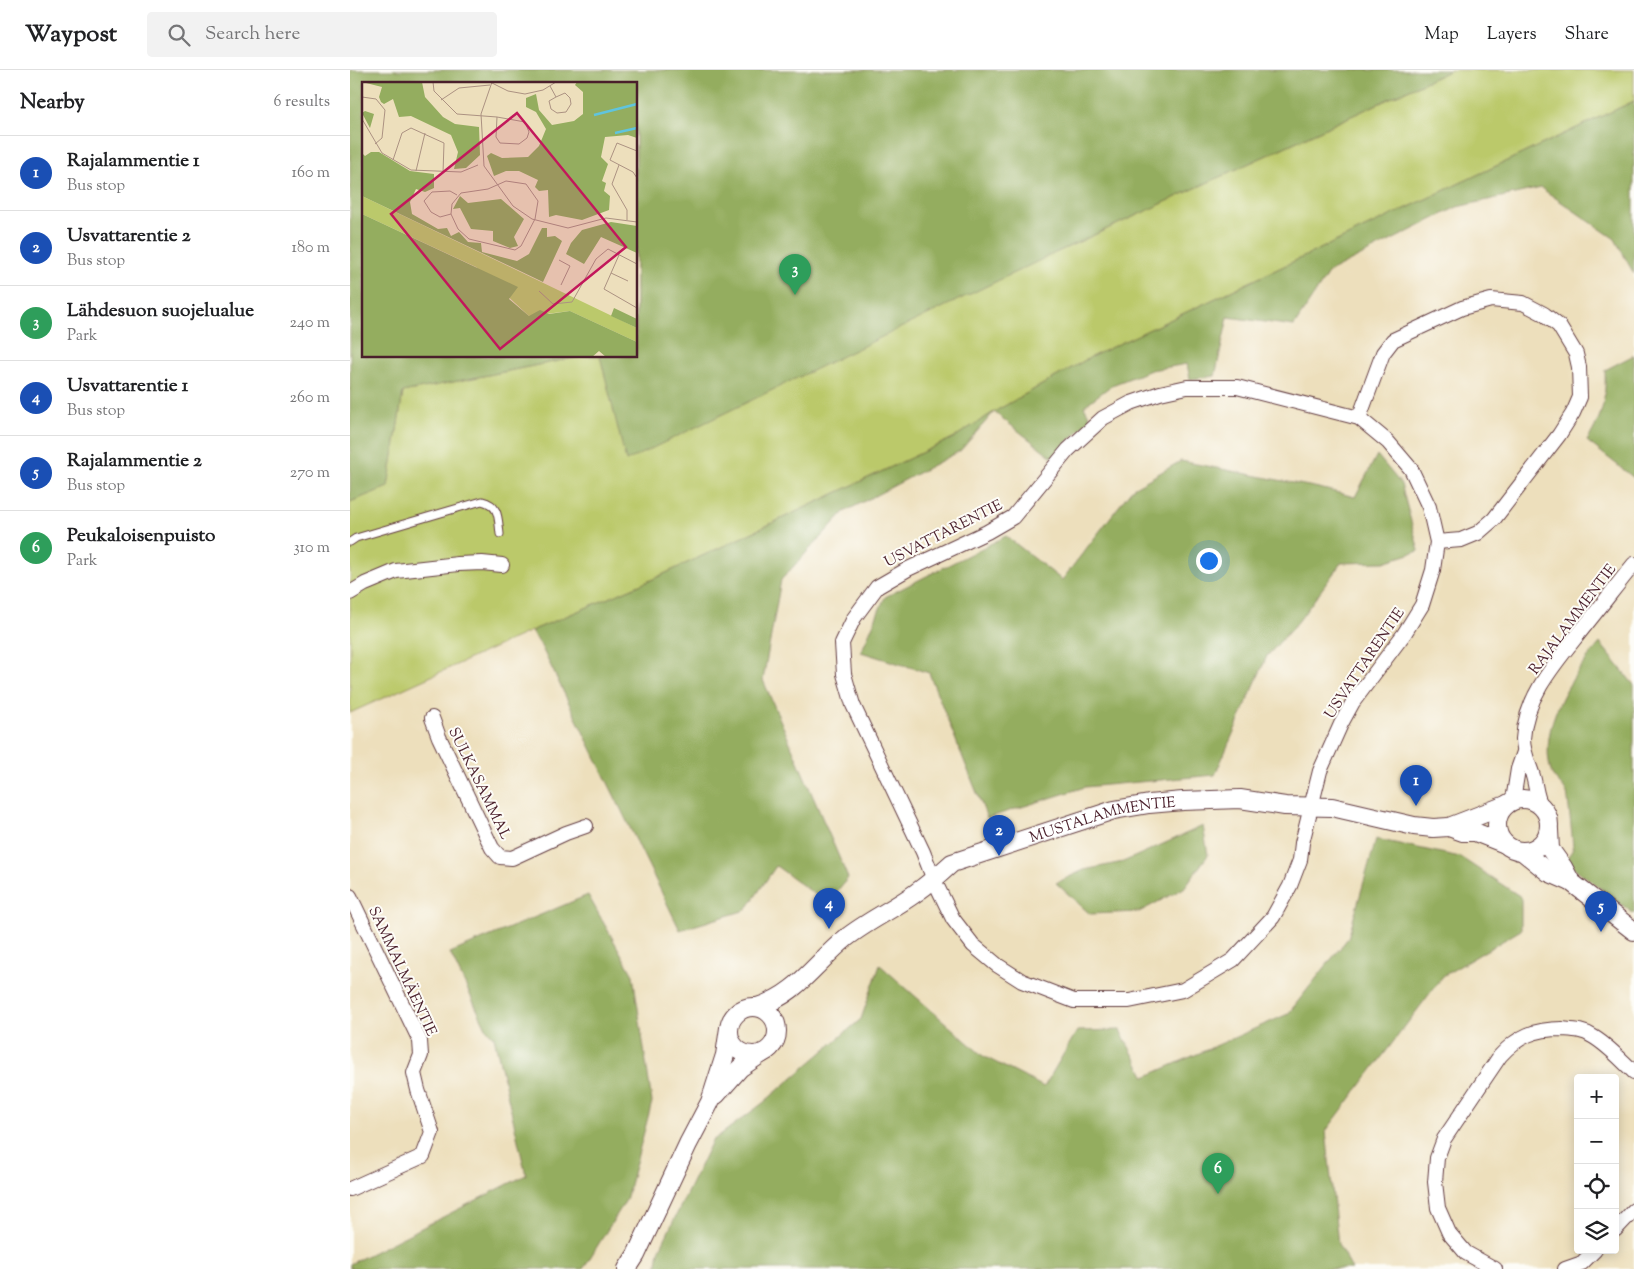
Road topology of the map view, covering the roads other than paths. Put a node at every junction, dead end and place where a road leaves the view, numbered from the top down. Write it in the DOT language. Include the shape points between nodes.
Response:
graph roads {
  1 [pos="1359,418"];
  2 [pos="500,534"];
  3 [pos="350,542"];
  4 [pos="1437,542"];
  5 [pos="502,565"];
  6 [pos="1633,566"];
  7 [pos="350,593"];
  8 [pos="432,718"];
  9 [pos="1524,752"];
  10 [pos="1509,804"];
  11 [pos="1541,805"];
  12 [pos="1311,806"];
  13 [pos="586,826"];
  14 [pos="1449,828"];
  15 [pos="1549,830"];
  16 [pos="1505,844"];
  17 [pos="1522,851"];
  18 [pos="934,880"];
  19 [pos="1571,882"];
  20 [pos="350,896"];
  21 [pos="1634,931"];
  22 [pos="800,983"];
  23 [pos="757,1007"];
  24 [pos="729,1028"];
  25 [pos="777,1030"];
  26 [pos="762,1054"];
  27 [pos="1634,1072"];
  28 [pos="710,1102"];
  29 [pos="350,1189"];
  30 [pos="1634,1210"];
  31 [pos="1619,1226"];
  32 [pos="1591,1254"];
  33 [pos="627,1269"];
  34 [pos="1495,1269"];
  35 [pos="1565,1269"];
  1 -- 4 [label="street, USVATTARENTIE" via="1388,442 1411,469 1429,507"];
  1 -- 4 [label="street" via="1383,353 1393,340 1462,308 1491,300 1508,300 1544,314 1559,326 1576,354 1579,367 1580,397 1573,413 1494,519 1478,533 1461,540"];
  1 -- 18 [label="street, USVATTARENTIE" via="1237,387 1187,387 1131,403 1103,418 1068,450 1013,517 877,587 854,618 842,643 844,674 854,705"];
  2 -- 3 [label="lane" via="495,507 482,501"];
  4 -- 12 [label="street, USVATTARENTIE" via="1433,570 1422,605 1353,702 1320,771"];
  5 -- 7 [label="street" via="458,564 396,571"];
  6 -- 9 [label="street, RAJALAMMENTIE" via="1552,667 1533,699 1523,738"];
  8 -- 13 [label="street, SULKASAMMAL" via="492,848 500,857 512,858"];
  9 -- 10 [label="street, RAJALAMMENTIE"];
  9 -- 11 [label="street, RAJALAMMENTIE"];
  10 -- 11 [label="street" via="1527,799"];
  10 -- 14 [label="street, MUSTALAMMENTIE"];
  10 -- 16 [label="street" via="1501,812 1497,828"];
  11 -- 15 [label="street" via="1547,813"];
  12 -- 14 [label="street, MUSTALAMMENTIE" via="1332,807 1414,826"];
  12 -- 18 [label="street, MUSTALAMMENTIE" via="1284,806 1240,799 1183,801 1114,810 952,863"];
  12 -- 18 [label="street, USVATTARENTIE" via="1300,860 1290,886 1273,917 1233,960 1183,990 1129,1001 1074,1001 1022,981 973,945 950,914"];
  14 -- 16 [label="street, MUSTALAMMENTIE" via="1475,832"];
  15 -- 17 [label="street" via="1538,846"];
  15 -- 19 [label="street" via="1550,849"];
  16 -- 17 [label="street"];
  17 -- 19 [label="street" via="1548,872"];
  18 -- 22 [label="street, MUSTALAMMENTIE" via="845,939"];
  19 -- 21 [label="street"];
  20 -- 29 [label="street, SAMMALMÄENTIE" via="420,1041 420,1055 414,1073 432,1132 423,1156"];
  22 -- 23 [label="street, MUSTALAMMENTIE" via="772,1002"];
  22 -- 25 [label="street, MUSTALAMMENTIE"];
  23 -- 24 [label="street" via="749,1007 737,1014"];
  23 -- 25 [label="street" via="771,1015"];
  24 -- 26 [label="street" via="733,1046 739,1051 747,1055"];
  24 -- 28 [label="street" via="725,1055"];
  25 -- 26 [label="street" via="774,1044"];
  26 -- 28 [label="street" via="740,1068"];
  27 -- 34 [label="street" via="1605,1045 1576,1030 1535,1032 1510,1044 1500,1056 1444,1139 1437,1158 1435,1182 1438,1208 1449,1233 1466,1253"];
  28 -- 33 [label="street"];
  30 -- 31 [label="street"];
  32 -- 35 [label="street" via="1582,1263"];
}
